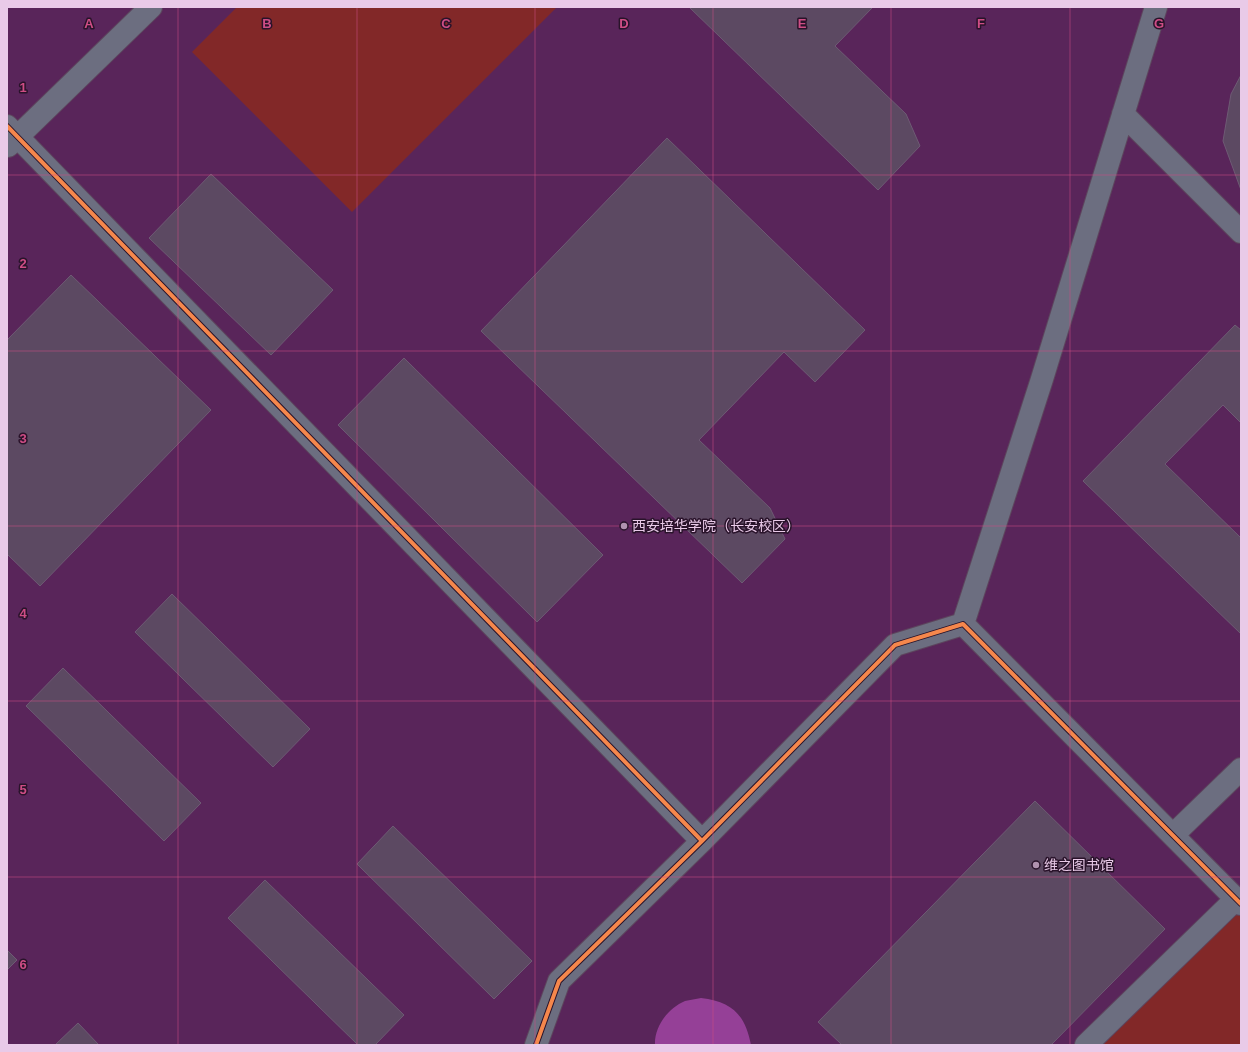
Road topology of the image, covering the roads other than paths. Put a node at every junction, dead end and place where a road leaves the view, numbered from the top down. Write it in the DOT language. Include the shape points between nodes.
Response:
graph roads {
  1 [pos="151,7"];
  2 [pos="1156,7"];
  3 [pos="1123,114"];
  4 [pos="11,136"];
  5 [pos="1241,232"];
  6 [pos="963,624"];
  7 [pos="1241,770"];
  8 [pos="1173,835"];
  9 [pos="702,841"];
  10 [pos="1238,901"];
  11 [pos="536,1045"];
  12 [pos="1086,1045"];
  1 -- 4 [label="street"];
  2 -- 3 [label="street"];
  3 -- 5 [label="street"];
  3 -- 6 [label="street" via="1042,379"];
  4 -- 9 [label="street"];
  6 -- 8 [label="street"];
  6 -- 9 [label="street" via="895,645"];
  7 -- 8 [label="street"];
  8 -- 10 [label="street"];
  9 -- 11 [label="street" via="559,981"];
  10 -- 12 [label="street"];
}
